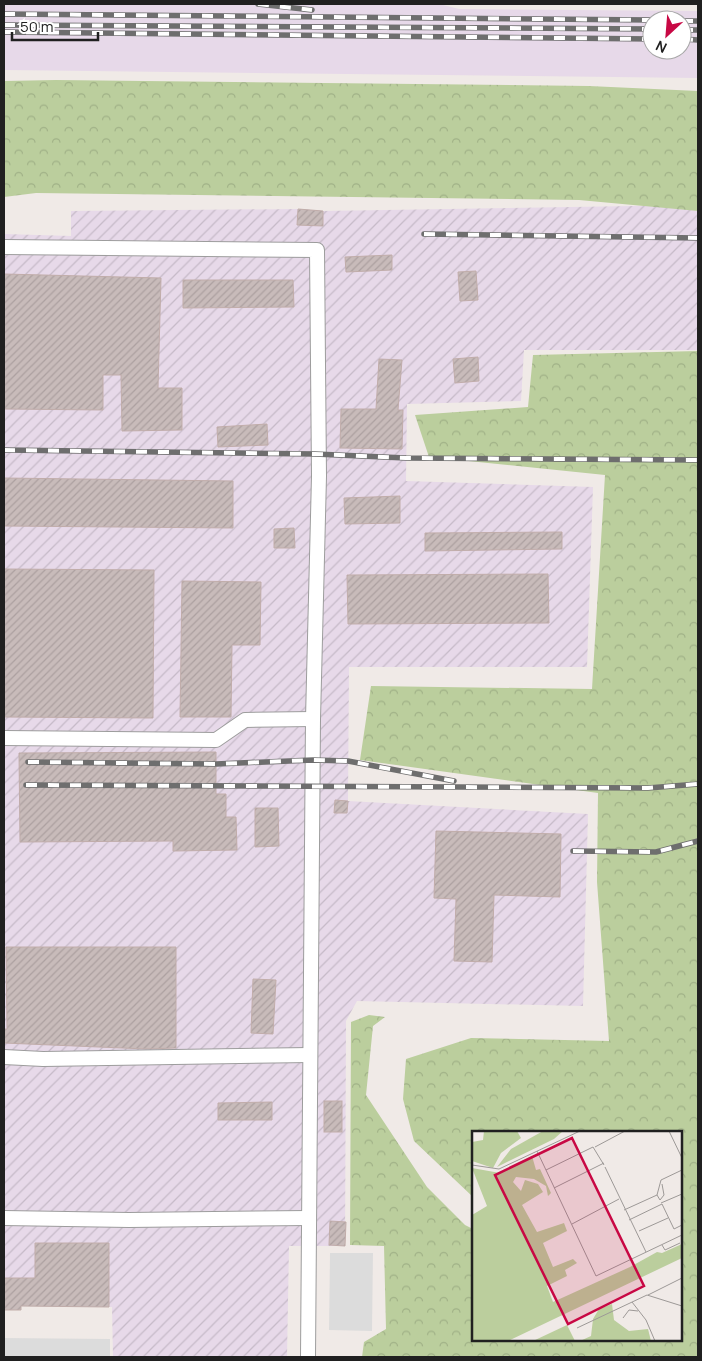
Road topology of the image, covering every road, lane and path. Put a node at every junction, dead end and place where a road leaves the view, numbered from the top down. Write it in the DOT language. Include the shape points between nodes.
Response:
graph roads {
  1 [pos="4,247"];
  2 [pos="313,719"];
  3 [pos="4,738"];
  4 [pos="310,1055"];
  5 [pos="4,1056"];
  6 [pos="4,1218"];
  7 [pos="309,1218"];
  8 [pos="308,1357"];
  1 -- 2 [label="lane" via="317,250 319,476"];
  2 -- 3 [label="lane" via="246,720 216,740"];
  2 -- 4 [label="lane"];
  4 -- 5 [label="lane" via="43,1060"];
  4 -- 7 [label="lane"];
  6 -- 7 [label="lane"];
  7 -- 8 [label="lane"];
}
